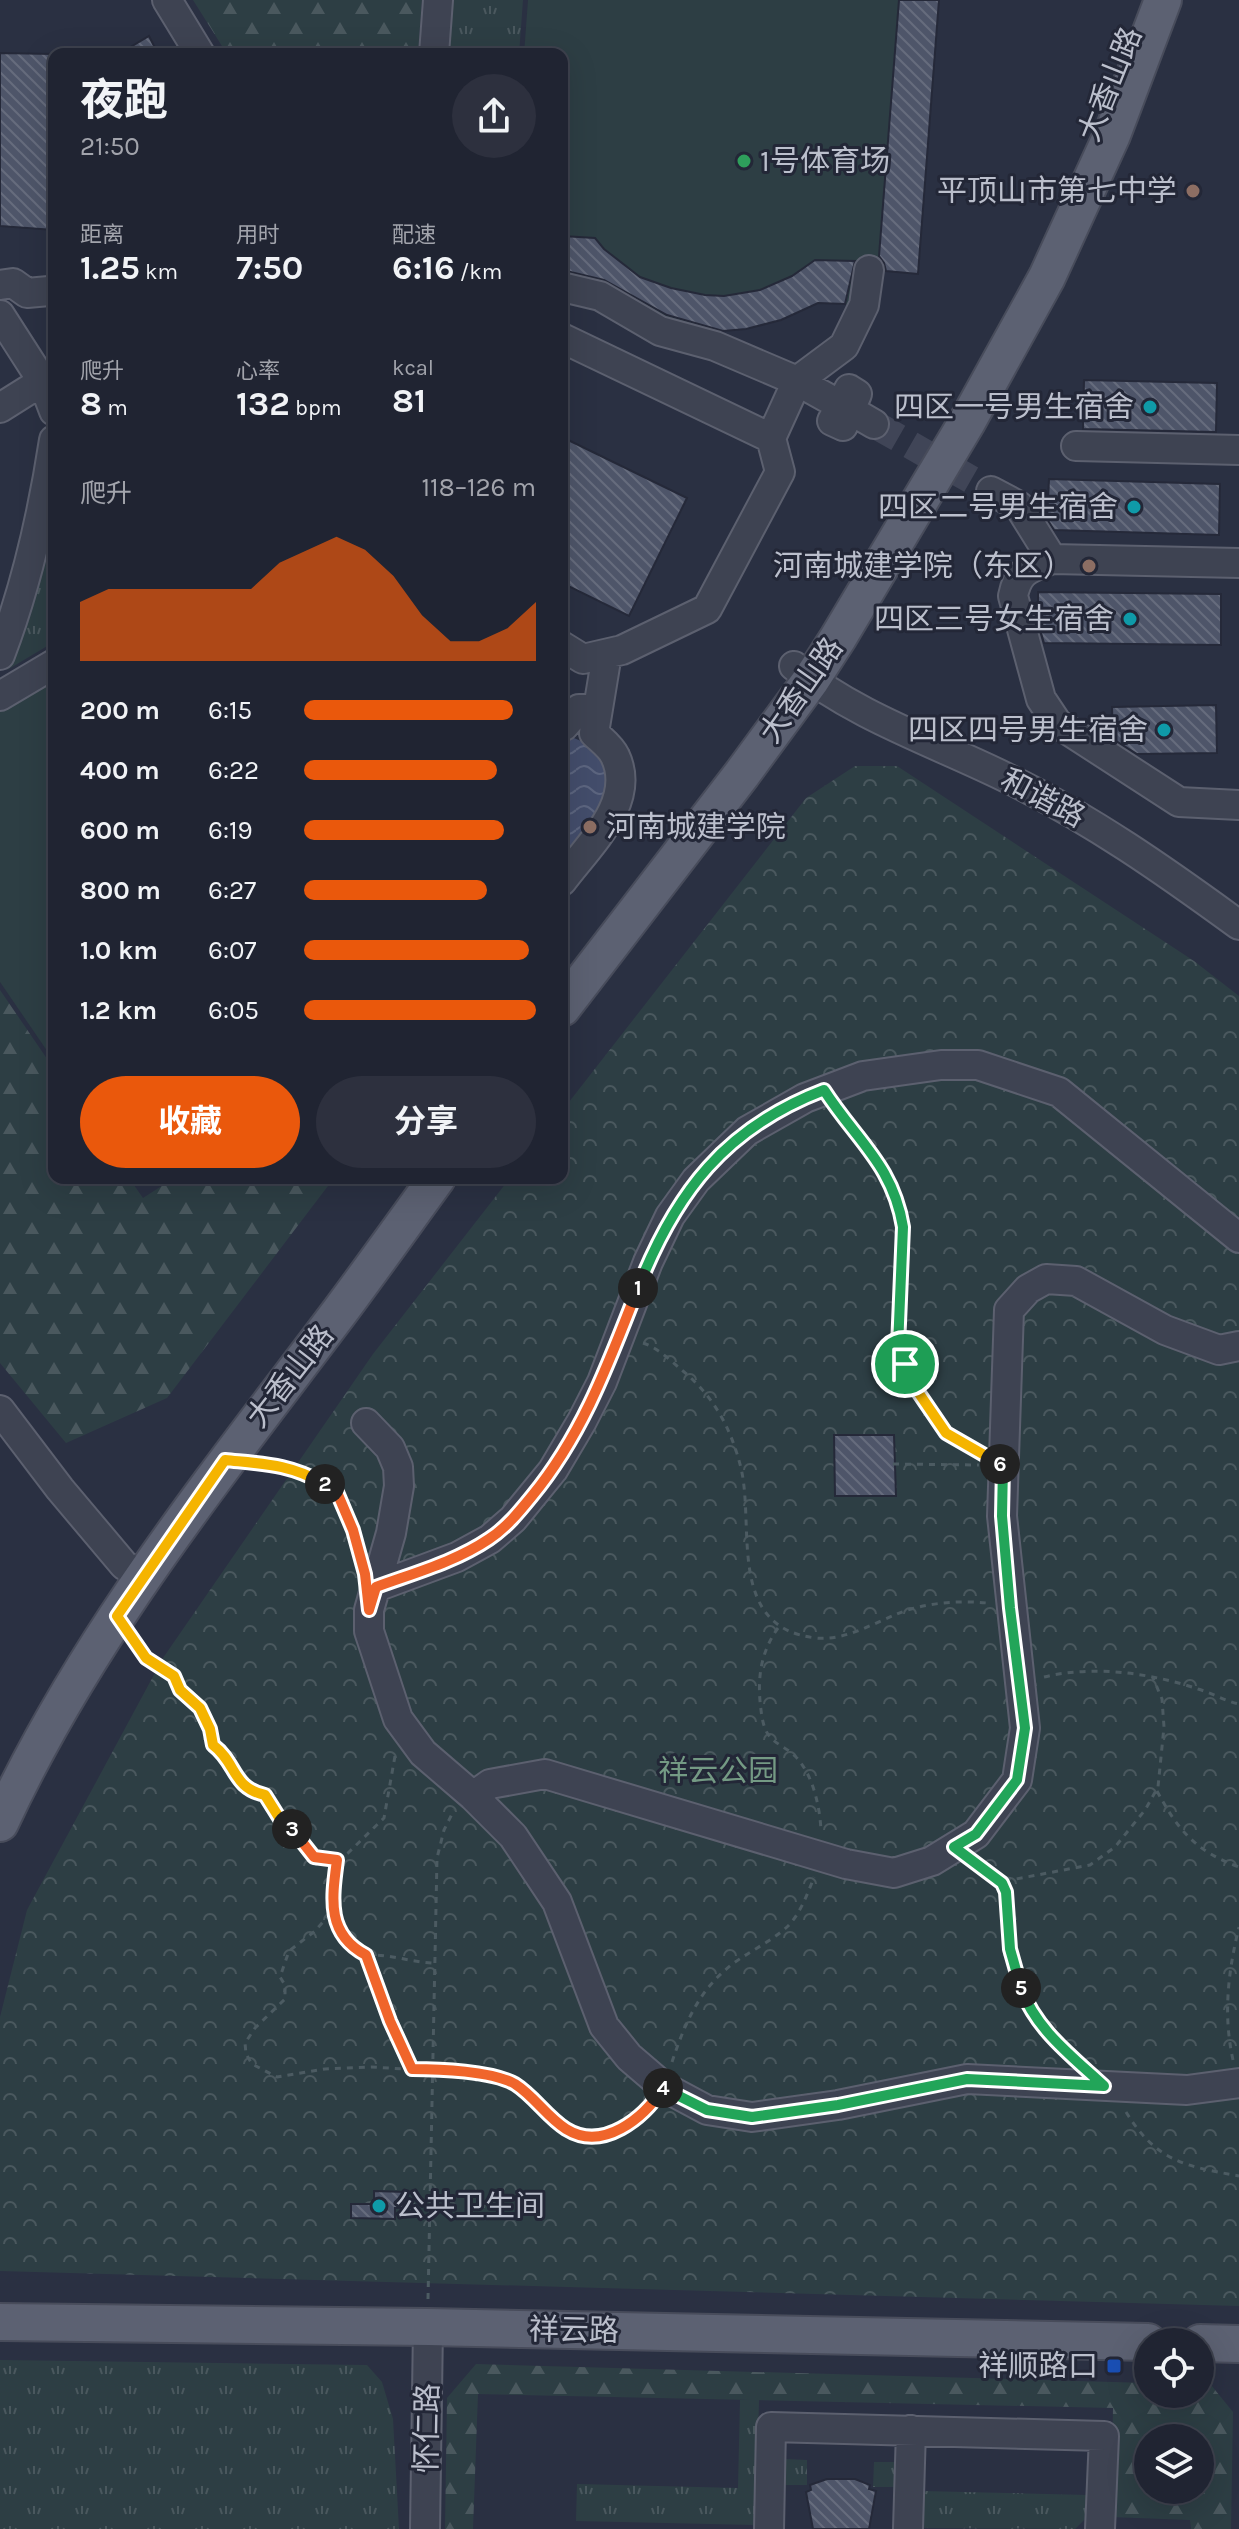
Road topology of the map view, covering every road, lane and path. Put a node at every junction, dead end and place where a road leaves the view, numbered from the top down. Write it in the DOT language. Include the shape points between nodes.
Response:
graph roads {
  1 [pos="167,0"];
  2 [pos="438,0"];
  3 [pos="1143,0"];
  4 [pos="1163,0"];
  5 [pos="196,48"];
  6 [pos="434,48"];
  7 [pos="869,270"];
  8 [pos="0,285"];
  9 [pos="568,288"];
  10 [pos="48,290"];
  11 [pos="0,315"];
  12 [pos="568,341"];
  13 [pos="48,378"];
  14 [pos="797,381"];
  15 [pos="0,408"];
  16 [pos="855,413"];
  17 [pos="771,438"];
  18 [pos="1076,446"];
  19 [pos="1239,450"];
  20 [pos="48,478"];
  21 [pos="991,491"];
  22 [pos="1052,559"];
  23 [pos="1239,563"];
  24 [pos="568,650"];
  25 [pos="607,654"];
  26 [pos="0,655"];
  27 [pos="48,668"];
  28 [pos="803,673"];
  29 [pos="0,696"];
  30 [pos="596,721"];
  31 [pos="568,722"];
  32 [pos="1239,805"];
  33 [pos="568,873"];
  34 [pos="1239,925"];
  35 [pos="568,968"];
  36 [pos="568,1000"];
  37 [pos="824,1090"];
  38 [pos="407,1184"];
  39 [pos="433,1184"];
  40 [pos="1239,1238"];
  41 [pos="619,1335"];
  42 [pos="1239,1346"];
  43 [pos="0,1410"];
  44 [pos="366,1423"];
  45 [pos="225,1460"];
  46 [pos="893,1464"];
  47 [pos="1003,1465"];
  48 [pos="361,1559"];
  49 [pos="133,1570"];
  50 [pos="376,1587"];
  51 [pos="1010,1608"];
  52 [pos="117,1616"];
  53 [pos="778,1628"];
  54 [pos="1153,1678"];
  55 [pos="1019,1684"];
  56 [pos="1239,1704"];
  57 [pos="412,1741"];
  58 [pos="0,1776"];
  59 [pos="1156,1790"];
  60 [pos="473,1796"];
  61 [pos="0,1823"];
  62 [pos="954,1847"];
  63 [pos="820,1856"];
  64 [pos="337,1860"];
  65 [pos="1239,1867"];
  66 [pos="998,1877"];
  67 [pos="331,1903"];
  68 [pos="1239,1927"];
  69 [pos="366,1955"];
  70 [pos="433,1963"];
  71 [pos="412,2069"];
  72 [pos="432,2070"];
  73 [pos="1238,2084"];
  74 [pos="1104,2086"];
  75 [pos="664,2087"];
  76 [pos="1239,2176"];
  77 [pos="0,2322"];
  78 [pos="428,2327"];
  79 [pos="1134,2342"];
  80 [pos="1214,2343"];
  81 [pos="1239,2344"];
  82 [pos="911,2430"];
  83 [pos="425,2529"];
  84 [pos="769,2529"];
  85 [pos="908,2529"];
  86 [pos="1100,2529"];
  1 -- 5 [label="street"];
  2 -- 6 [label="street"];
  3 -- 28 [label="main road, 大香山路" via="1097,121 1029,267"];
  4 -- 28 [label="main road, 大香山路" via="1112,135 1047,277 967,422"];
  7 -- 14 [label="street" via="864,305 844,346"];
  8 -- 10 [label="street" via="13,283 27,293"];
  9 -- 14 [label="street" via="600,296 660,331 715,346"];
  11 -- 13 [label="street"];
  12 -- 17 [label="street"];
  13 -- 15 [label="street"];
  14 -- 16 [label="street"];
  14 -- 17 [label="street"];
  17 -- 25 [label="street" via="780,472 707,609"];
  18 -- 19 [label="street"];
  20 -- 26 [label="street"];
  21 -- 22 [label="street" via="1019,506"];
  22 -- 23 [label="street"];
  22 -- 32 [label="street" via="1025,571 1016,580 1013,596 1041,699 1057,723 1179,802"];
  24 -- 25 [label="street" via="583,659"];
  25 -- 30 [label="street"];
  27 -- 29 [label="street"];
  28 -- 34 [label="street, 和谐路" via="856,707 1066,809 1154,863"];
  28 -- 35 [label="main road, 大香山路"];
  28 -- 36 [label="main road, 大香山路"];
  30 -- 31 [label="street" via="579,709"];
  30 -- 33 [label="street" via="621,772 621,791 612,813"];
  37 -- 40 [label="street" via="863,1076 978,1065 1059,1092"];
  37 -- 41 [label="street" via="747,1131 696,1180 665,1228"];
  37 -- 47 [label="path" via="875,1155 900,1208 898,1347 914,1386 946,1433"];
  38 -- 49 [label="main road, 大香山路" via="172,1495"];
  39 -- 45 [label="main road, 大香山路"];
  41 -- 50 [label="street" via="582,1421 553,1470 513,1519 457,1557"];
  41 -- 53 [label="path" via="649,1345 680,1368 712,1399 728,1426 744,1487 749,1571 758,1601"];
  42 -- 47 [label="street" via="1219,1350 1165,1330 1076,1281 1046,1279 1009,1310"];
  43 -- 49 [label="street" via="60,1489"];
  44 -- 50 [label="street" via="390,1448 398,1467 391,1533"];
  45 -- 48 [label="path" via="303,1471 336,1490"];
  45 -- 49 [label="main road, 大香山路"];
  46 -- 47 [label="path"];
  47 -- 51 [label="street"];
  49 -- 52 [label="main road, 大香山路"];
  49 -- 58 [label="main road, 大香山路" via="48,1686"];
  50 -- 57 [label="street" via="369,1631 398,1719"];
  51 -- 53 [label="path" via="981,1602 922,1606 863,1629 817,1638"];
  51 -- 55 [label="street"];
  52 -- 61 [label="main road, 大香山路" via="53,1721"];
  52 -- 64 [label="path" via="146,1658 174,1676 180,1690 200,1708 213,1745 225,1754 239,1783 265,1795 314,1857"];
  53 -- 63 [label="path" via="765,1651 758,1685 762,1721 769,1737 807,1770 821,1816"];
  54 -- 55 [label="path" via="1092,1672"];
  54 -- 56 [label="path"];
  54 -- 59 [label="path" via="1162,1699 1164,1727"];
  55 -- 62 [label="street" via="1025,1728 1017,1780 976,1834"];
  57 -- 60 [label="street"];
  57 -- 64 [label="path" via="398,1749 384,1818"];
  59 -- 65 [label="path" via="1181,1832 1205,1852"];
  59 -- 66 [label="path" via="1115,1847 1090,1865 1016,1879"];
  60 -- 63 [label="street" via="490,1784 545,1774"];
  60 -- 70 [label="path" via="456,1807 437,1858"];
  60 -- 75 [label="street" via="513,1836 557,1902 604,2026"];
  62 -- 63 [label="street" via="932,1861 894,1873"];
  62 -- 66 [label="path"];
  63 -- 75 [label="path" via="813,1881 787,1927 721,1973 695,2006"];
  64 -- 67 [label="path"];
  66 -- 74 [label="path" via="1006,1892 1010,1949 1025,2000 1046,2032"];
  67 -- 69 [label="path" via="344,1937"];
  67 -- 71 [label="path" via="329,1915 289,1951 280,1977 285,1999 255,2028 245,2043 246,2054 252,2064 277,2077 344,2067"];
  68 -- 73 [label="path" via="1227,1984"];
  69 -- 70 [label="path"];
  69 -- 71 [label="path"];
  70 -- 72 [label="path"];
  71 -- 72 [label="path"];
  72 -- 75 [label="path" via="514,2084 567,2129 583,2136 626,2127"];
  72 -- 78 [label="path"];
  73 -- 74 [label="street" via="1187,2090"];
  74 -- 75 [label="street" via="967,2079 752,2117 707,2110"];
  74 -- 76 [label="path" via="1139,2133 1174,2161"];
  77 -- 78 [label="main road, 祥云路"];
  78 -- 79 [label="main road, 祥云路"];
  78 -- 83 [label="street, 怀仁路"];
  80 -- 81 [label="main road"];
  82 -- 84 [label="street" via="771,2427"];
  82 -- 85 [label="street"];
  82 -- 86 [label="street" via="1104,2436"];
}
